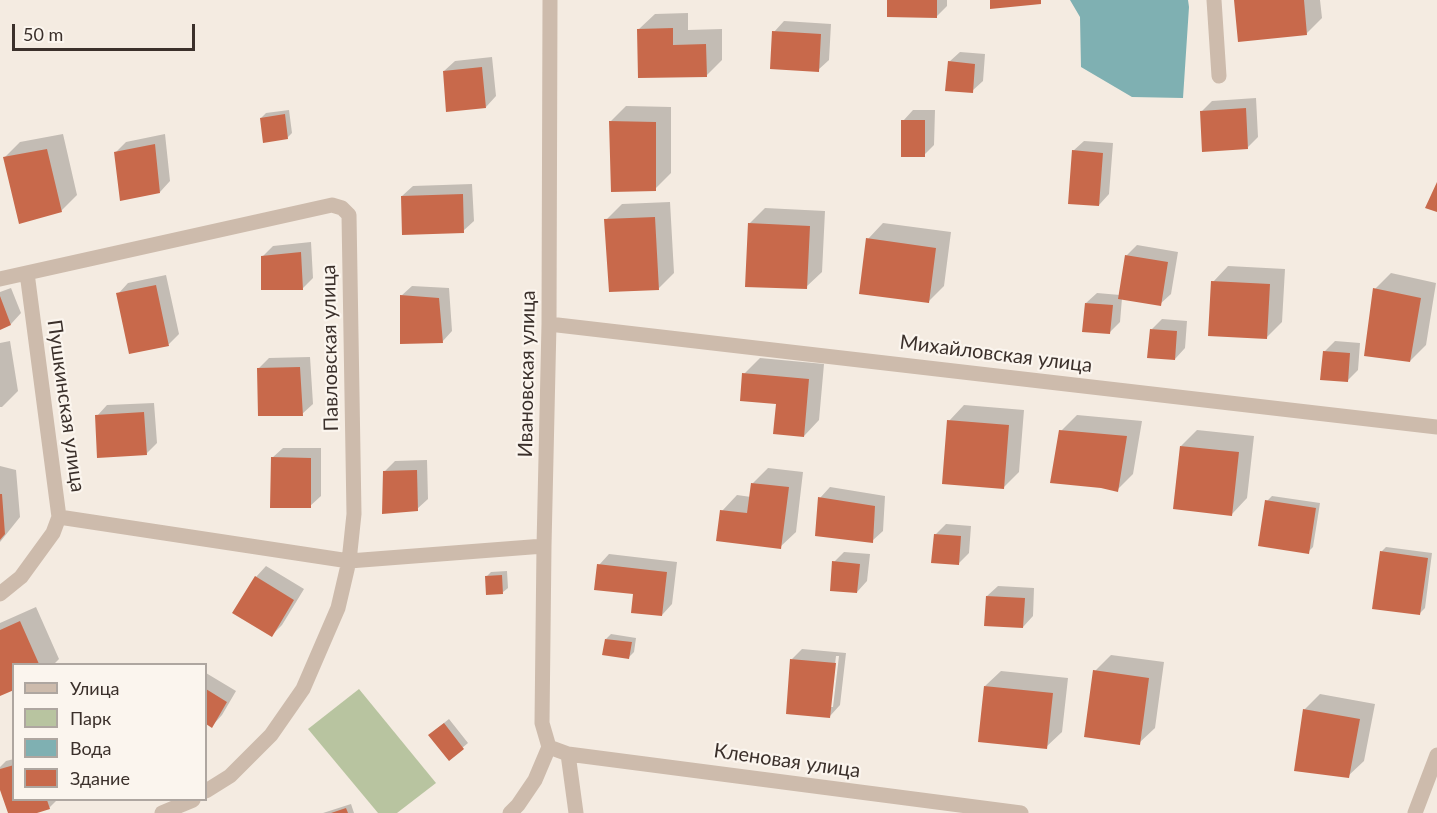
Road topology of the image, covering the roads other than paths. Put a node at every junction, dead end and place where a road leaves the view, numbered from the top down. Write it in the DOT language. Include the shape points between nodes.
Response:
graph roads {
  1 [pos="550,0"];
  2 [pos="1214,0"];
  3 [pos="1219,76"];
  4 [pos="27,273"];
  5 [pos="0,279"];
  6 [pos="549,324"];
  7 [pos="1437,427"];
  8 [pos="59,517"];
  9 [pos="544,546"];
  10 [pos="349,561"];
  11 [pos="0,594"];
  12 [pos="549,747"];
  13 [pos="568,754"];
  14 [pos="1437,755"];
  15 [pos="207,791"];
  16 [pos="191,801"];
  17 [pos="976,810"];
  18 [pos="162,813"];
  19 [pos="510,813"];
  20 [pos="576,813"];
  21 [pos="1021,813"];
  22 [pos="1415,813"];
  1 -- 6 [label="street, Ивановская улица"];
  2 -- 3 [label="street"];
  4 -- 5 [label="street, Павловская улица"];
  4 -- 8 [label="street, Пушкинская улица"];
  4 -- 10 [label="street, Павловская улица" via="332,205 342,208 349,215 354,514"];
  6 -- 7 [label="street, Михайловская улица"];
  6 -- 9 [label="street, Ивановская улица"];
  8 -- 10 [label="street"];
  8 -- 11 [label="street, Пушкинская улица" via="33,562"];
  9 -- 10 [label="street"];
  9 -- 12 [label="street, Ивановская улица" via="542,723"];
  10 -- 15 [label="street, Павловская улица" via="338,608 303,689 271,735 230,776"];
  12 -- 13 [label="street, Кленовая улица"];
  12 -- 19 [label="street" via="535,780"];
  13 -- 17 [label="street, Кленовая улица"];
  13 -- 20 [label="street"];
  14 -- 22 [label="street"];
  16 -- 18 [label="street"];
  17 -- 21 [label="street, Кленовая улица"];
}
